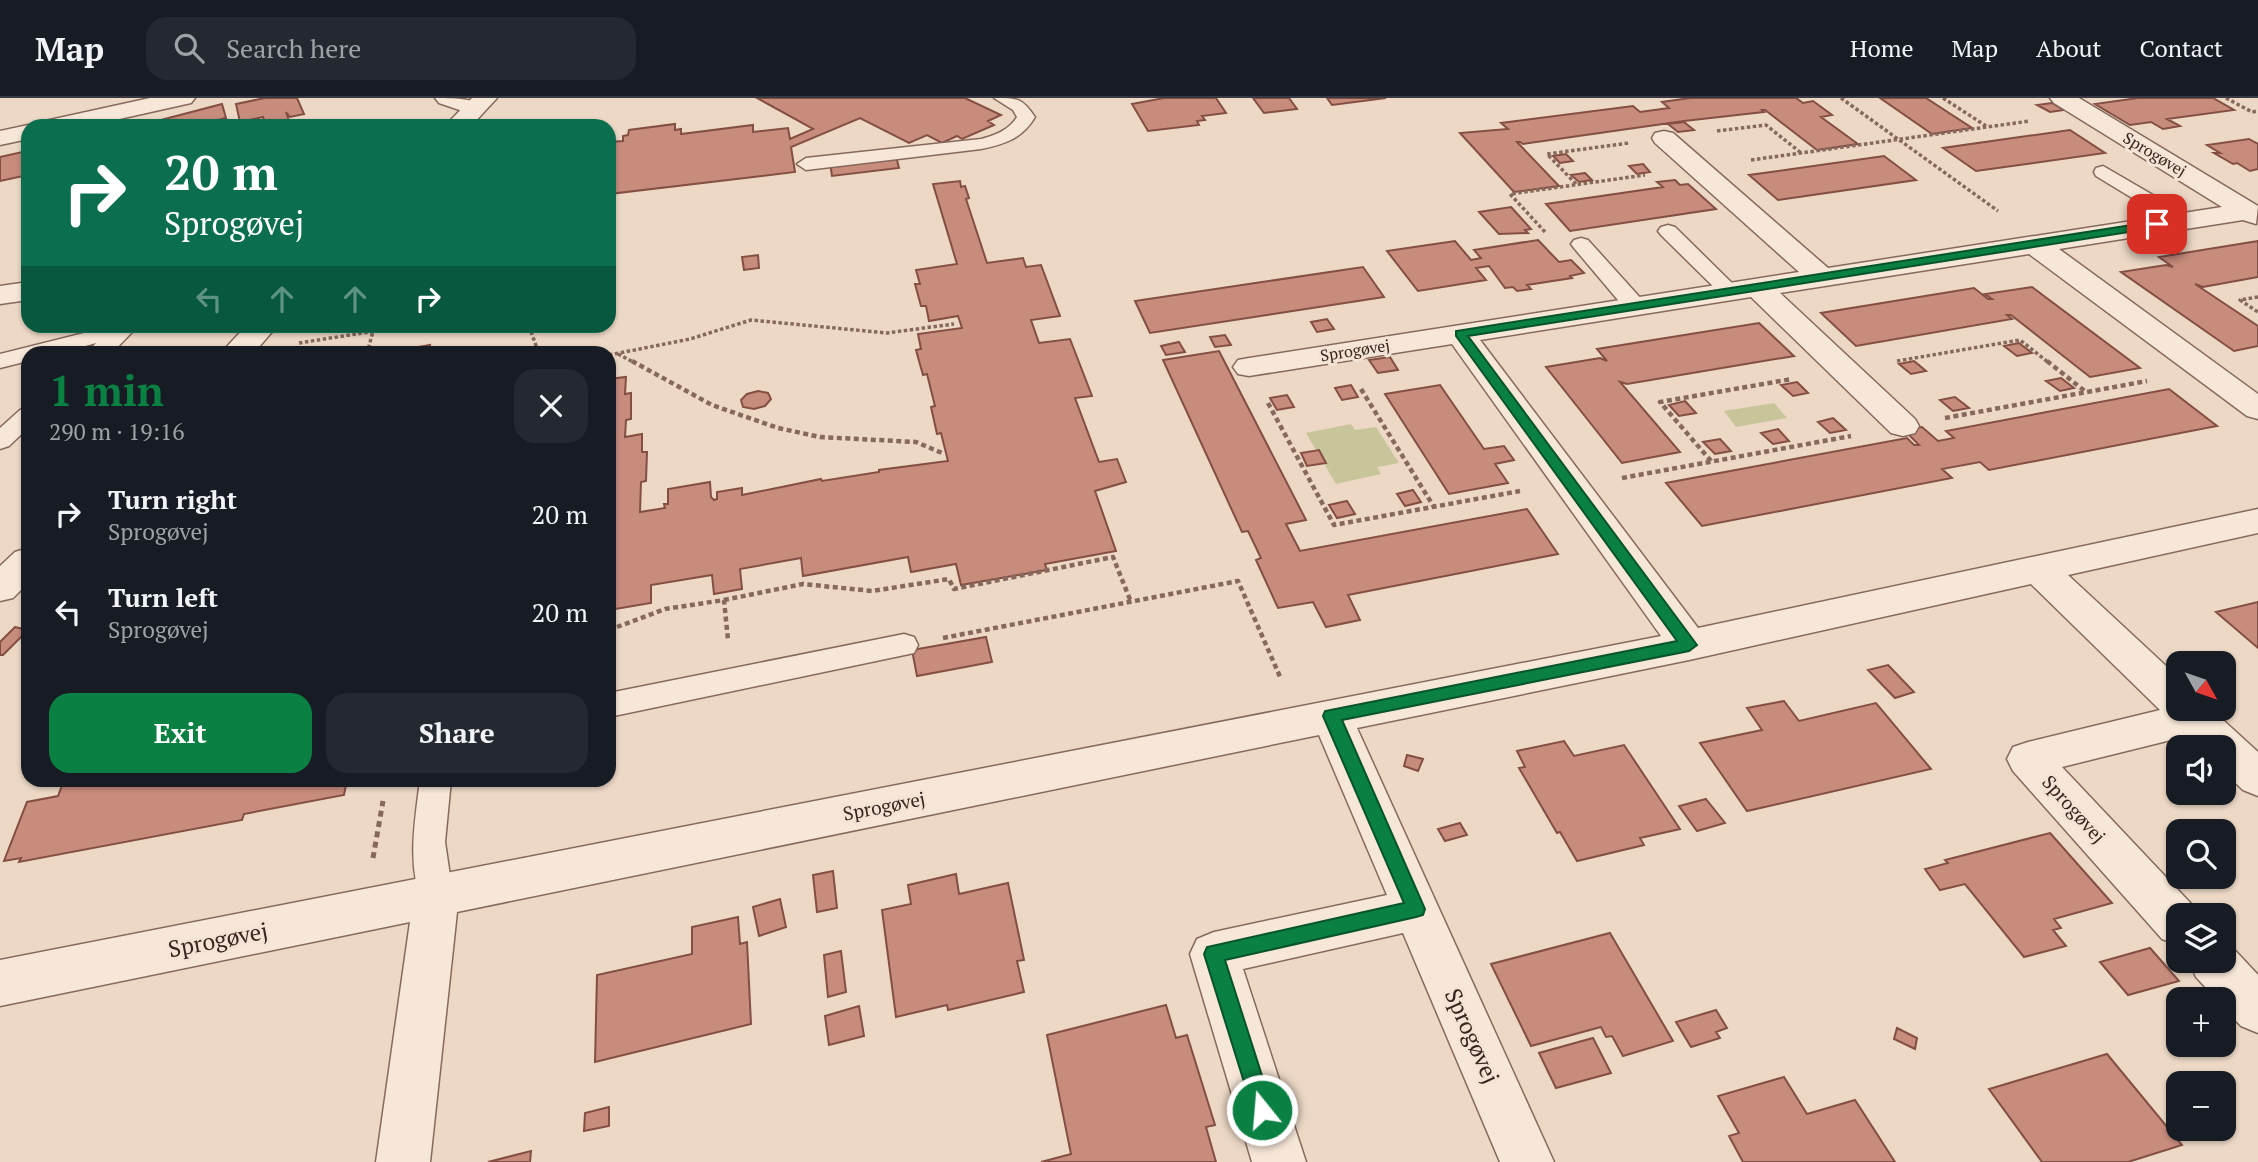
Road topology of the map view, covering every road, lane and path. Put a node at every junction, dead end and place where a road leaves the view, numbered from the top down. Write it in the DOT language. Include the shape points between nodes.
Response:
graph roads {
  1 [pos="183,98"];
  2 [pos="447,98"];
  3 [pos="1003,98"];
  4 [pos="1841,98"];
  5 [pos="1943,98"];
  6 [pos="2062,98"];
  7 [pos="2226,98"];
  8 [pos="480,103"];
  9 [pos="2258,111"];
  10 [pos="86,119"];
  11 [pos="464,119"];
  12 [pos="1987,127"];
  13 [pos="21,134"];
  14 [pos="0,138"];
  15 [pos="1664,138"];
  16 [pos="806,164"];
  17 [pos="2103,172"];
  18 [pos="2253,214"];
  19 [pos="2182,220"];
  20 [pos="1668,231"];
  21 [pos="1581,244"];
  22 [pos="2034,244"];
  23 [pos="1821,277"];
  24 [pos="21,291"];
  25 [pos="1745,291"];
  26 [pos="0,295"];
  27 [pos="2258,297"];
  28 [pos="1636,307"];
  29 [pos="2258,312"];
  30 [pos="954,324"];
  31 [pos="109,333"];
  32 [pos="120,333"];
  33 [pos="361,333"];
  34 [pos="1460,334"];
  35 [pos="247,342"];
  36 [pos="59,346"];
  37 [pos="106,346"];
  38 [pos="1338,353"];
  39 [pos="617,354"];
  40 [pos="21,356"];
  41 [pos="0,361"];
  42 [pos="1249,368"];
  43 [pos="2206,370"];
  44 [pos="2258,409"];
  45 [pos="1903,426"];
  46 [pos="943,453"];
  47 [pos="1569,482"];
  48 [pos="1434,506"];
  49 [pos="2258,522"];
  50 [pos="21,568"];
  51 [pos="2038,569"];
  52 [pos="0,588"];
  53 [pos="724,600"];
  54 [pos="1131,602"];
  55 [pos="616,627"];
  56 [pos="904,645"];
  57 [pos="1689,645"];
  58 [pos="732,680"];
  59 [pos="2166,691"];
  60 [pos="616,704"];
  61 [pos="1331,716"];
  62 [pos="2166,716"];
  63 [pos="2198,721"];
  64 [pos="2258,778"];
  65 [pos="435,787"];
  66 [pos="384,793"];
  67 [pos="436,896"];
  68 [pos="1416,909"];
  69 [pos="365,910"];
  70 [pos="2166,910"];
  71 [pos="2224,973"];
  72 [pos="0,983"];
  73 [pos="2258,1010"];
  74 [pos="400,1161"];
  75 [pos="1279,1162"];
  76 [pos="1527,1162"];
  1 -- 10 [label="street"];
  2 -- 8 [label="street"];
  3 -- 16 [label="lane" via="1019,106 1026,117 1021,128 1005,138"];
  4 -- 22 [label="path" via="2028,232"];
  5 -- 12 [label="path"];
  6 -- 18 [label="street, Sprogøvej"];
  7 -- 9 [label="path"];
  8 -- 11 [label="street"];
  13 -- 14 [label="street"];
  15 -- 23 [label="street"];
  17 -- 19 [label="lane"];
  18 -- 19 [label="street, Sprogøvej"];
  19 -- 22 [label="street, Sprogøvej"];
  20 -- 25 [label="lane"];
  21 -- 28 [label="lane"];
  22 -- 23 [label="street, Sprogøvej"];
  22 -- 43 [label="street"];
  23 -- 25 [label="street, Sprogøvej"];
  24 -- 26 [label="street"];
  25 -- 28 [label="street, Sprogøvej"];
  25 -- 45 [label="street"];
  27 -- 29 [label="path" via="2240,300"];
  28 -- 34 [label="street, Sprogøvej"];
  30 -- 39 [label="path" via="887,333 751,320"];
  31 -- 36 [label="lane"];
  32 -- 37 [label="lane"];
  33 -- 35 [label="path" via="301,343"];
  34 -- 38 [label="street, Sprogøvej"];
  34 -- 47 [label="street"];
  38 -- 42 [label="street, Sprogøvej"];
  38 -- 48 [label="path"];
  39 -- 46 [label="path" via="712,405 778,428 820,437 916,442"];
  40 -- 41 [label="lane"];
  42 -- 48 [label="path" via="1334,525"];
  43 -- 44 [label="street"];
  43 -- 45 [label="path"];
  45 -- 47 [label="path" via="1593,483"];
  47 -- 48 [label="path"];
  47 -- 57 [label="street"];
  49 -- 51 [label="street, Sprogøvej"];
  50 -- 52 [label="street"];
  51 -- 57 [label="street, Sprogøvej"];
  51 -- 59 [label="street"];
  53 -- 54 [label="path" via="803,584 872,591 949,579 954,589 1113,557"];
  53 -- 55 [label="path" via="680,604"];
  53 -- 58 [label="path"];
  54 -- 56 [label="path"];
  54 -- 61 [label="path" via="1238,581 1282,682"];
  56 -- 58 [label="lane"];
  57 -- 61 [label="street, Sprogøvej"];
  58 -- 60 [label="lane"];
  61 -- 67 [label="street, Sprogøvej"];
  61 -- 68 [label="street, Sprogøvej"];
  62 -- 70 [label="street, Sprogøvej" via="2028,759"];
  63 -- 64 [label="street"];
  65 -- 67 [label="lane" via="429,842"];
  66 -- 69 [label="path"];
  67 -- 69 [label="street, Sprogøvej"];
  67 -- 74 [label="street"];
  68 -- 75 [label="street" via="1214,954"];
  68 -- 76 [label="street, Sprogøvej"];
  69 -- 72 [label="street, Sprogøvej"];
  71 -- 73 [label="street"];
}
